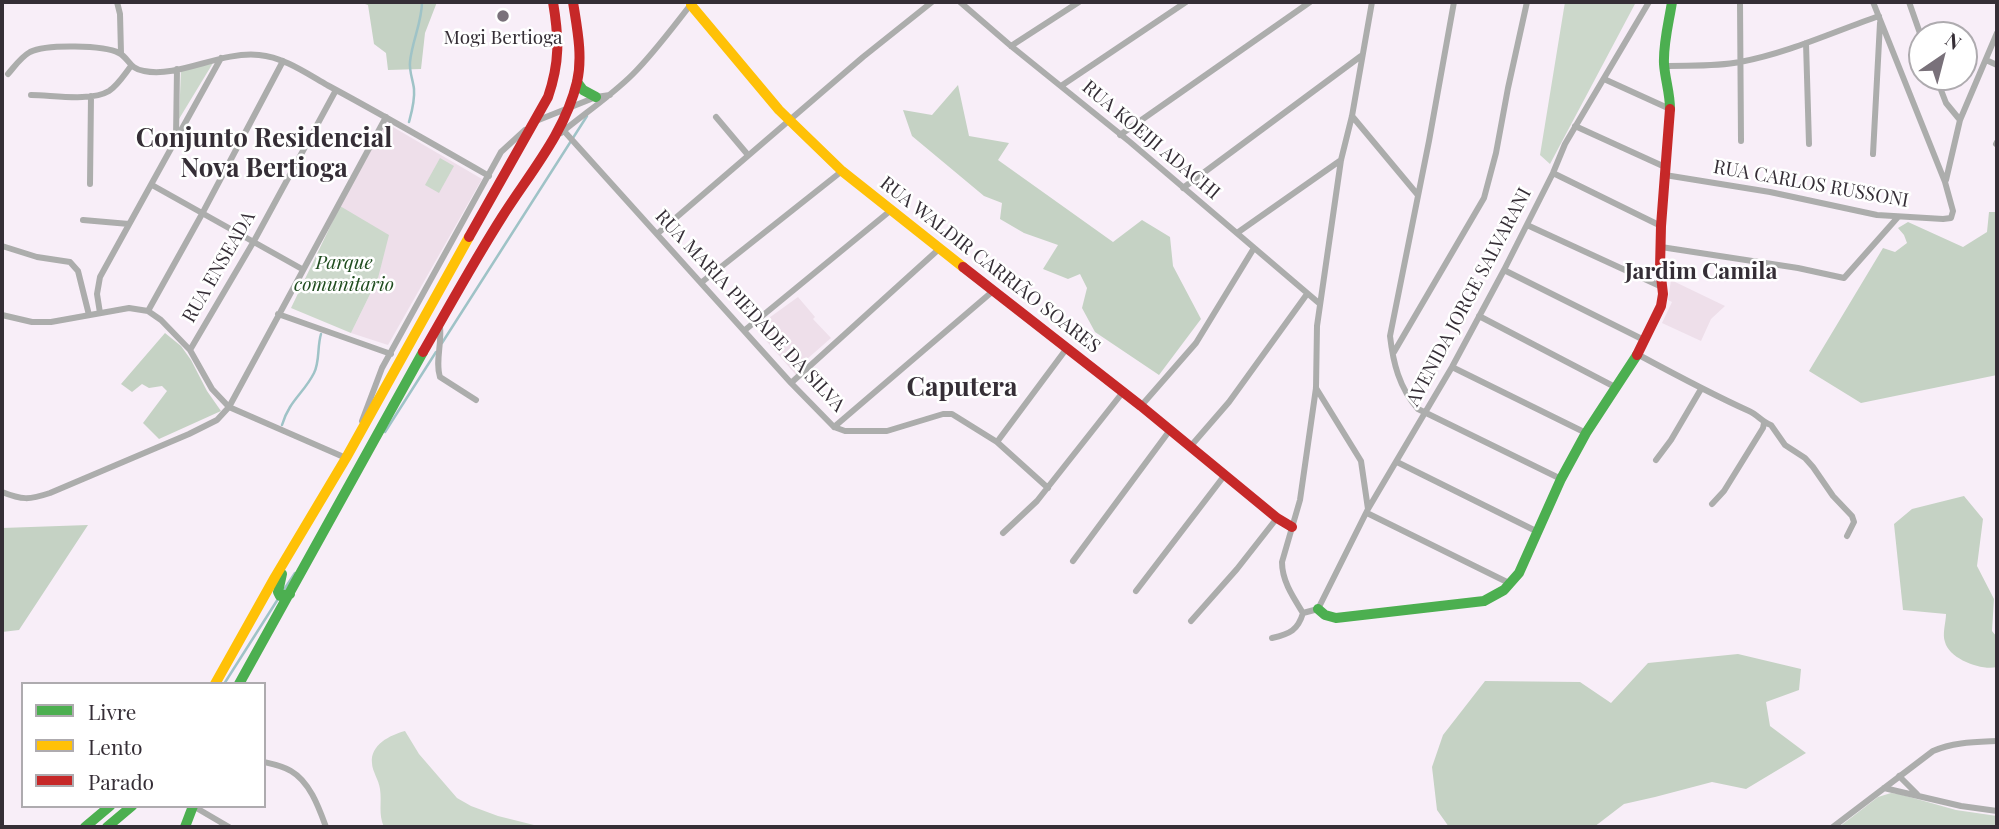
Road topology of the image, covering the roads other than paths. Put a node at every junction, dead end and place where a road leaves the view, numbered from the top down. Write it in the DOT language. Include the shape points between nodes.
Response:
graph roads {
  1 [pos="117,2"];
  2 [pos="553,2"];
  3 [pos="573,2"];
  4 [pos="932,2"];
  5 [pos="960,2"];
  6 [pos="1079,2"];
  7 [pos="1186,2"];
  8 [pos="1310,2"];
  9 [pos="1372,2"];
  10 [pos="1454,2"];
  11 [pos="1527,2"];
  12 [pos="1649,2"];
  13 [pos="1672,2"];
  14 [pos="1741,2"];
  15 [pos="1874,2"];
  16 [pos="1909,2"];
  17 [pos="692,3"];
  18 [pos="1879,15"];
  19 [pos="1916,21"];
  20 [pos="1997,33"];
  21 [pos="1806,44"];
  22 [pos="1011,46"];
  23 [pos="121,53"];
  24 [pos="1362,56"];
  25 [pos="220,58"];
  26 [pos="1986,60"];
  27 [pos="283,61"];
  28 [pos="1740,62"];
  29 [pos="1997,65"];
  30 [pos="131,66"];
  31 [pos="1664,66"];
  32 [pos="177,69"];
  33 [pos="8,74"];
  34 [pos="1604,79"];
  35 [pos="577,82"];
  36 [pos="1061,86"];
  37 [pos="336,90"];
  38 [pos="1941,91"];
  39 [pos="31,95"];
  40 [pos="610,95"];
  41 [pos="91,96"];
  42 [pos="596,97"];
  43 [pos="1670,109"];
  44 [pos="567,110"];
  45 [pos="1352,116"];
  46 [pos="386,117"];
  47 [pos="716,117"];
  48 [pos="789,120"];
  49 [pos="1960,120"];
  50 [pos="535,121"];
  51 [pos="1575,126"];
  52 [pos="564,131"];
  53 [pos="1120,135"];
  54 [pos="176,139"];
  55 [pos="552,141"];
  56 [pos="1741,141"];
  57 [pos="1809,144"];
  58 [pos="1874,154"];
  59 [pos="748,155"];
  60 [pos="1341,160"];
  61 [pos="842,171"];
  62 [pos="1665,171"];
  63 [pos="1553,173"];
  64 [pos="489,176"];
  65 [pos="1945,182"];
  66 [pos="90,184"];
  67 [pos="152,185"];
  68 [pos="1183,188"];
  69 [pos="1417,194"];
  70 [pos="890,211"];
  71 [pos="202,214"];
  72 [pos="1898,218"];
  73 [pos="83,220"];
  74 [pos="129,224"];
  75 [pos="1527,225"];
  76 [pos="1661,226"];
  77 [pos="1237,233"];
  78 [pos="657,234"];
  79 [pos="254,241"];
  80 [pos="2,246"];
  81 [pos="1661,247"];
  82 [pos="939,248"];
  83 [pos="1254,248"];
  84 [pos="302,269"];
  85 [pos="1504,270"];
  86 [pos="702,282"];
  87 [pos="1663,287"];
  88 [pos="993,291"];
  89 [pos="1307,294"];
  90 [pos="1320,304"];
  91 [pos="148,311"];
  92 [pos="100,313"];
  93 [pos="278,314"];
  94 [pos="2,315"];
  95 [pos="89,315"];
  96 [pos="1479,316"];
  97 [pos="439,325"];
  98 [pos="745,330"];
  99 [pos="1644,340"];
  100 [pos="1067,348"];
  101 [pos="190,350"];
  102 [pos="1394,352"];
  103 [pos="391,354"];
  104 [pos="1637,354"];
  105 [pos="1452,367"];
  106 [pos="791,383"];
  107 [pos="1615,387"];
  108 [pos="1316,388"];
  109 [pos="1701,389"];
  110 [pos="1123,392"];
  111 [pos="476,400"];
  112 [pos="1141,406"];
  113 [pos="229,407"];
  114 [pos="1425,413"];
  115 [pos="1764,423"];
  116 [pos="834,427"];
  117 [pos="1170,430"];
  118 [pos="1586,433"];
  119 [pos="356,439"];
  120 [pos="998,442"];
  121 [pos="1190,447"];
  122 [pos="346,457"];
  123 [pos="1656,460"];
  124 [pos="1397,462"];
  125 [pos="1224,476"];
  126 [pos="1561,479"];
  127 [pos="1048,488"];
  128 [pos="2,492"];
  129 [pos="1712,504"];
  130 [pos="1367,511"];
  131 [pos="1277,518"];
  132 [pos="1292,527"];
  133 [pos="1003,533"];
  134 [pos="1538,533"];
  135 [pos="1847,536"];
  136 [pos="288,555"];
  137 [pos="1073,561"];
  138 [pos="1511,584"];
  139 [pos="1136,591"];
  140 [pos="290,594"];
  141 [pos="1318,609"];
  142 [pos="1303,612"];
  143 [pos="1191,621"];
  144 [pos="1272,638"];
  145 [pos="216,682"];
  146 [pos="240,682"];
  147 [pos="1997,741"];
  148 [pos="266,763"];
  149 [pos="1899,776"];
  150 [pos="1884,788"];
  151 [pos="1919,796"];
  152 [pos="108,808"];
  153 [pos="130,808"];
  154 [pos="192,808"];
  155 [pos="196,808"];
  156 [pos="1997,811"];
  157 [pos="85,827"];
  158 [pos="107,827"];
  159 [pos="185,827"];
  160 [pos="229,827"];
  161 [pos="326,827"];
  162 [pos="1833,827"];
  1 -- 23 [label="street"];
  2 -- 50 [label="main road" via="560,50 548,97"];
  3 -- 35 [label="main road" via="579,48"];
  4 -- 48 [label="street"];
  5 -- 22 [label="street, RUA KOEIJI ADACHI"];
  6 -- 22 [label="street"];
  7 -- 36 [label="street"];
  8 -- 53 [label="street"];
  9 -- 24 [label="street"];
  10 -- 69 [label="street"];
  11 -- 102 [label="street" via="1484,198"];
  12 -- 34 [label="street, AVENIDA JORGE SALVARANI"];
  13 -- 31 [label="main road"];
  14 -- 28 [label="street"];
  15 -- 18 [label="street"];
  16 -- 19 [label="street"];
  17 -- 40 [label="street"];
  17 -- 48 [label="main road, RUA WALDIR CARRIÃO SOARES"];
  18 -- 21 [label="street"];
  18 -- 58 [label="street"];
  18 -- 65 [label="street"];
  20 -- 26 [label="street"];
  21 -- 28 [label="street"];
  21 -- 57 [label="street"];
  22 -- 36 [label="street, RUA KOEIJI ADACHI"];
  23 -- 30 [label="street"];
  23 -- 33 [label="street" via="45,48 23,57"];
  24 -- 45 [label="street"];
  24 -- 68 [label="street"];
  25 -- 27 [label="street" via="248,54"];
  25 -- 32 [label="street"];
  25 -- 54 [label="street"];
  26 -- 29 [label="street"];
  26 -- 49 [label="street"];
  27 -- 37 [label="street"];
  27 -- 71 [label="street"];
  28 -- 31 [label="street"];
  28 -- 56 [label="street"];
  30 -- 32 [label="street" via="151,72"];
  30 -- 41 [label="street" via="111,90"];
  31 -- 43 [label="main road"];
  32 -- 54 [label="street"];
  34 -- 43 [label="street"];
  34 -- 51 [label="street, AVENIDA JORGE SALVARANI"];
  35 -- 42 [label="main road"];
  35 -- 44 [label="main road"];
  36 -- 53 [label="street, RUA KOEIJI ADACHI"];
  37 -- 46 [label="street"];
  37 -- 79 [label="street, RUA ENSEADA"];
  38 -- 49 [label="street"];
  39 -- 41 [label="street"];
  40 -- 42 [label="street"];
  40 -- 52 [label="street"];
  41 -- 66 [label="street"];
  42 -- 44 [label="street"];
  43 -- 62 [label="main road"];
  44 -- 50 [label="street"];
  44 -- 55 [label="main road"];
  45 -- 60 [label="street"];
  45 -- 69 [label="street"];
  46 -- 64 [label="street"];
  46 -- 84 [label="street"];
  47 -- 59 [label="street"];
  48 -- 59 [label="street"];
  48 -- 61 [label="main road, RUA WALDIR CARRIÃO SOARES"];
  49 -- 65 [label="street"];
  50 -- 64 [label="street" via="501,152"];
  50 -- 119 [label="main road"];
  51 -- 62 [label="street, RUA CARLOS RUSSONI"];
  51 -- 63 [label="street, AVENIDA JORGE SALVARANI"];
  52 -- 55 [label="street"];
  52 -- 78 [label="street, RUA MARIA PIEDADE DA SILVA"];
  53 -- 68 [label="street, RUA KOEIJI ADACHI"];
  54 -- 67 [label="street"];
  55 -- 97 [label="main road"];
  59 -- 78 [label="street"];
  60 -- 77 [label="street"];
  60 -- 90 [label="street"];
  61 -- 70 [label="main road, RUA WALDIR CARRIÃO SOARES"];
  61 -- 86 [label="street"];
  62 -- 72 [label="street, RUA CARLOS RUSSONI"];
  62 -- 76 [label="main road"];
  63 -- 75 [label="street, AVENIDA JORGE SALVARANI"];
  63 -- 76 [label="street"];
  64 -- 103 [label="street"];
  65 -- 72 [label="street, RUA CARLOS RUSSONI" via="1952,216"];
  67 -- 71 [label="street"];
  67 -- 74 [label="street"];
  68 -- 77 [label="street, RUA KOEIJI ADACHI"];
  69 -- 102 [label="street" via="1390,336"];
  70 -- 82 [label="main road, RUA WALDIR CARRIÃO SOARES"];
  70 -- 98 [label="street"];
  71 -- 79 [label="street"];
  71 -- 91 [label="street"];
  72 -- 81 [label="street" via="1844,278"];
  73 -- 74 [label="street"];
  74 -- 92 [label="street" via="100,277"];
  75 -- 85 [label="street, AVENIDA JORGE SALVARANI"];
  75 -- 87 [label="street"];
  76 -- 81 [label="main road"];
  77 -- 83 [label="street, RUA KOEIJI ADACHI"];
  78 -- 86 [label="street, RUA MARIA PIEDADE DA SILVA"];
  79 -- 84 [label="street"];
  79 -- 101 [label="street, RUA ENSEADA"];
  80 -- 95 [label="street" via="74,265"];
  81 -- 87 [label="main road"];
  82 -- 88 [label="main road, RUA WALDIR CARRIÃO SOARES"];
  82 -- 106 [label="street"];
  83 -- 89 [label="street, RUA KOEIJI ADACHI"];
  83 -- 112 [label="street" via="1196,343"];
  84 -- 93 [label="street"];
  85 -- 96 [label="street, AVENIDA JORGE SALVARANI"];
  85 -- 99 [label="street"];
  86 -- 98 [label="street, RUA MARIA PIEDADE DA SILVA"];
  87 -- 99 [label="main road" via="1661,306"];
  88 -- 100 [label="main road, RUA WALDIR CARRIÃO SOARES"];
  88 -- 116 [label="street"];
  89 -- 90 [label="street, RUA KOEIJI ADACHI"];
  89 -- 121 [label="street"];
  90 -- 108 [label="street"];
  91 -- 92 [label="street"];
  91 -- 101 [label="street"];
  92 -- 95 [label="street"];
  93 -- 103 [label="street"];
  93 -- 113 [label="street"];
  94 -- 95 [label="street" via="51,322"];
  96 -- 105 [label="street, AVENIDA JORGE SALVARANI"];
  96 -- 107 [label="street"];
  97 -- 111 [label="street" via="440,377"];
  97 -- 140 [label="main road"];
  98 -- 106 [label="street, RUA MARIA PIEDADE DA SILVA"];
  99 -- 104 [label="main road"];
  100 -- 110 [label="main road, RUA WALDIR CARRIÃO SOARES"];
  100 -- 120 [label="street"];
  101 -- 113 [label="street" via="212,389"];
  102 -- 114 [label="street" via="1399,380"];
  103 -- 119 [label="street"];
  104 -- 107 [label="main road"];
  104 -- 109 [label="street"];
  105 -- 114 [label="street, AVENIDA JORGE SALVARANI"];
  105 -- 118 [label="street"];
  106 -- 116 [label="street, RUA MARIA PIEDADE DA SILVA"];
  107 -- 118 [label="main road"];
  108 -- 130 [label="street" via="1361,461"];
  108 -- 132 [label="street"];
  109 -- 115 [label="street"];
  109 -- 123 [label="street"];
  110 -- 112 [label="main road, RUA WALDIR CARRIÃO SOARES"];
  110 -- 127 [label="street"];
  112 -- 117 [label="main road, RUA WALDIR CARRIÃO SOARES"];
  113 -- 122 [label="street"];
  113 -- 128 [label="street" via="217,420 190,434 50,493 22,499"];
  114 -- 124 [label="street, AVENIDA JORGE SALVARANI"];
  114 -- 126 [label="street"];
  115 -- 129 [label="street"];
  115 -- 135 [label="street" via="1814,467 1852,516"];
  116 -- 120 [label="street, RUA MARIA PIEDADE DA SILVA" via="887,431 951,414"];
  117 -- 121 [label="main road, RUA WALDIR CARRIÃO SOARES"];
  117 -- 137 [label="street"];
  118 -- 126 [label="main road"];
  119 -- 122 [label="main road"];
  120 -- 127 [label="street, RUA MARIA PIEDADE DA SILVA"];
  121 -- 125 [label="main road, RUA WALDIR CARRIÃO SOARES"];
  122 -- 136 [label="main road"];
  124 -- 130 [label="street, AVENIDA JORGE SALVARANI"];
  124 -- 134 [label="street"];
  125 -- 131 [label="main road, RUA WALDIR CARRIÃO SOARES"];
  125 -- 139 [label="street"];
  126 -- 134 [label="main road"];
  127 -- 133 [label="street"];
  130 -- 138 [label="street"];
  130 -- 141 [label="street, AVENIDA JORGE SALVARANI"];
  131 -- 132 [label="main road, RUA WALDIR CARRIÃO SOARES"];
  131 -- 143 [label="street"];
  132 -- 142 [label="street" via="1282,569"];
  134 -- 138 [label="main road"];
  136 -- 140 [label="main road" via="277,590 280,596"];
  136 -- 145 [label="main road"];
  138 -- 141 [label="main road" via="1484,601 1336,618"];
  140 -- 146 [label="main road"];
  141 -- 142 [label="street"];
  142 -- 144 [label="street" via="1294,631"];
  147 -- 149 [label="street" via="1941,748"];
  148 -- 161 [label="street" via="292,771 302,780"];
  149 -- 150 [label="street"];
  149 -- 151 [label="street"];
  150 -- 151 [label="street"];
  150 -- 162 [label="street"];
  151 -- 156 [label="street"];
  152 -- 157 [label="main road"];
  153 -- 158 [label="main road"];
  154 -- 159 [label="main road"];
  155 -- 160 [label="street"];
}
